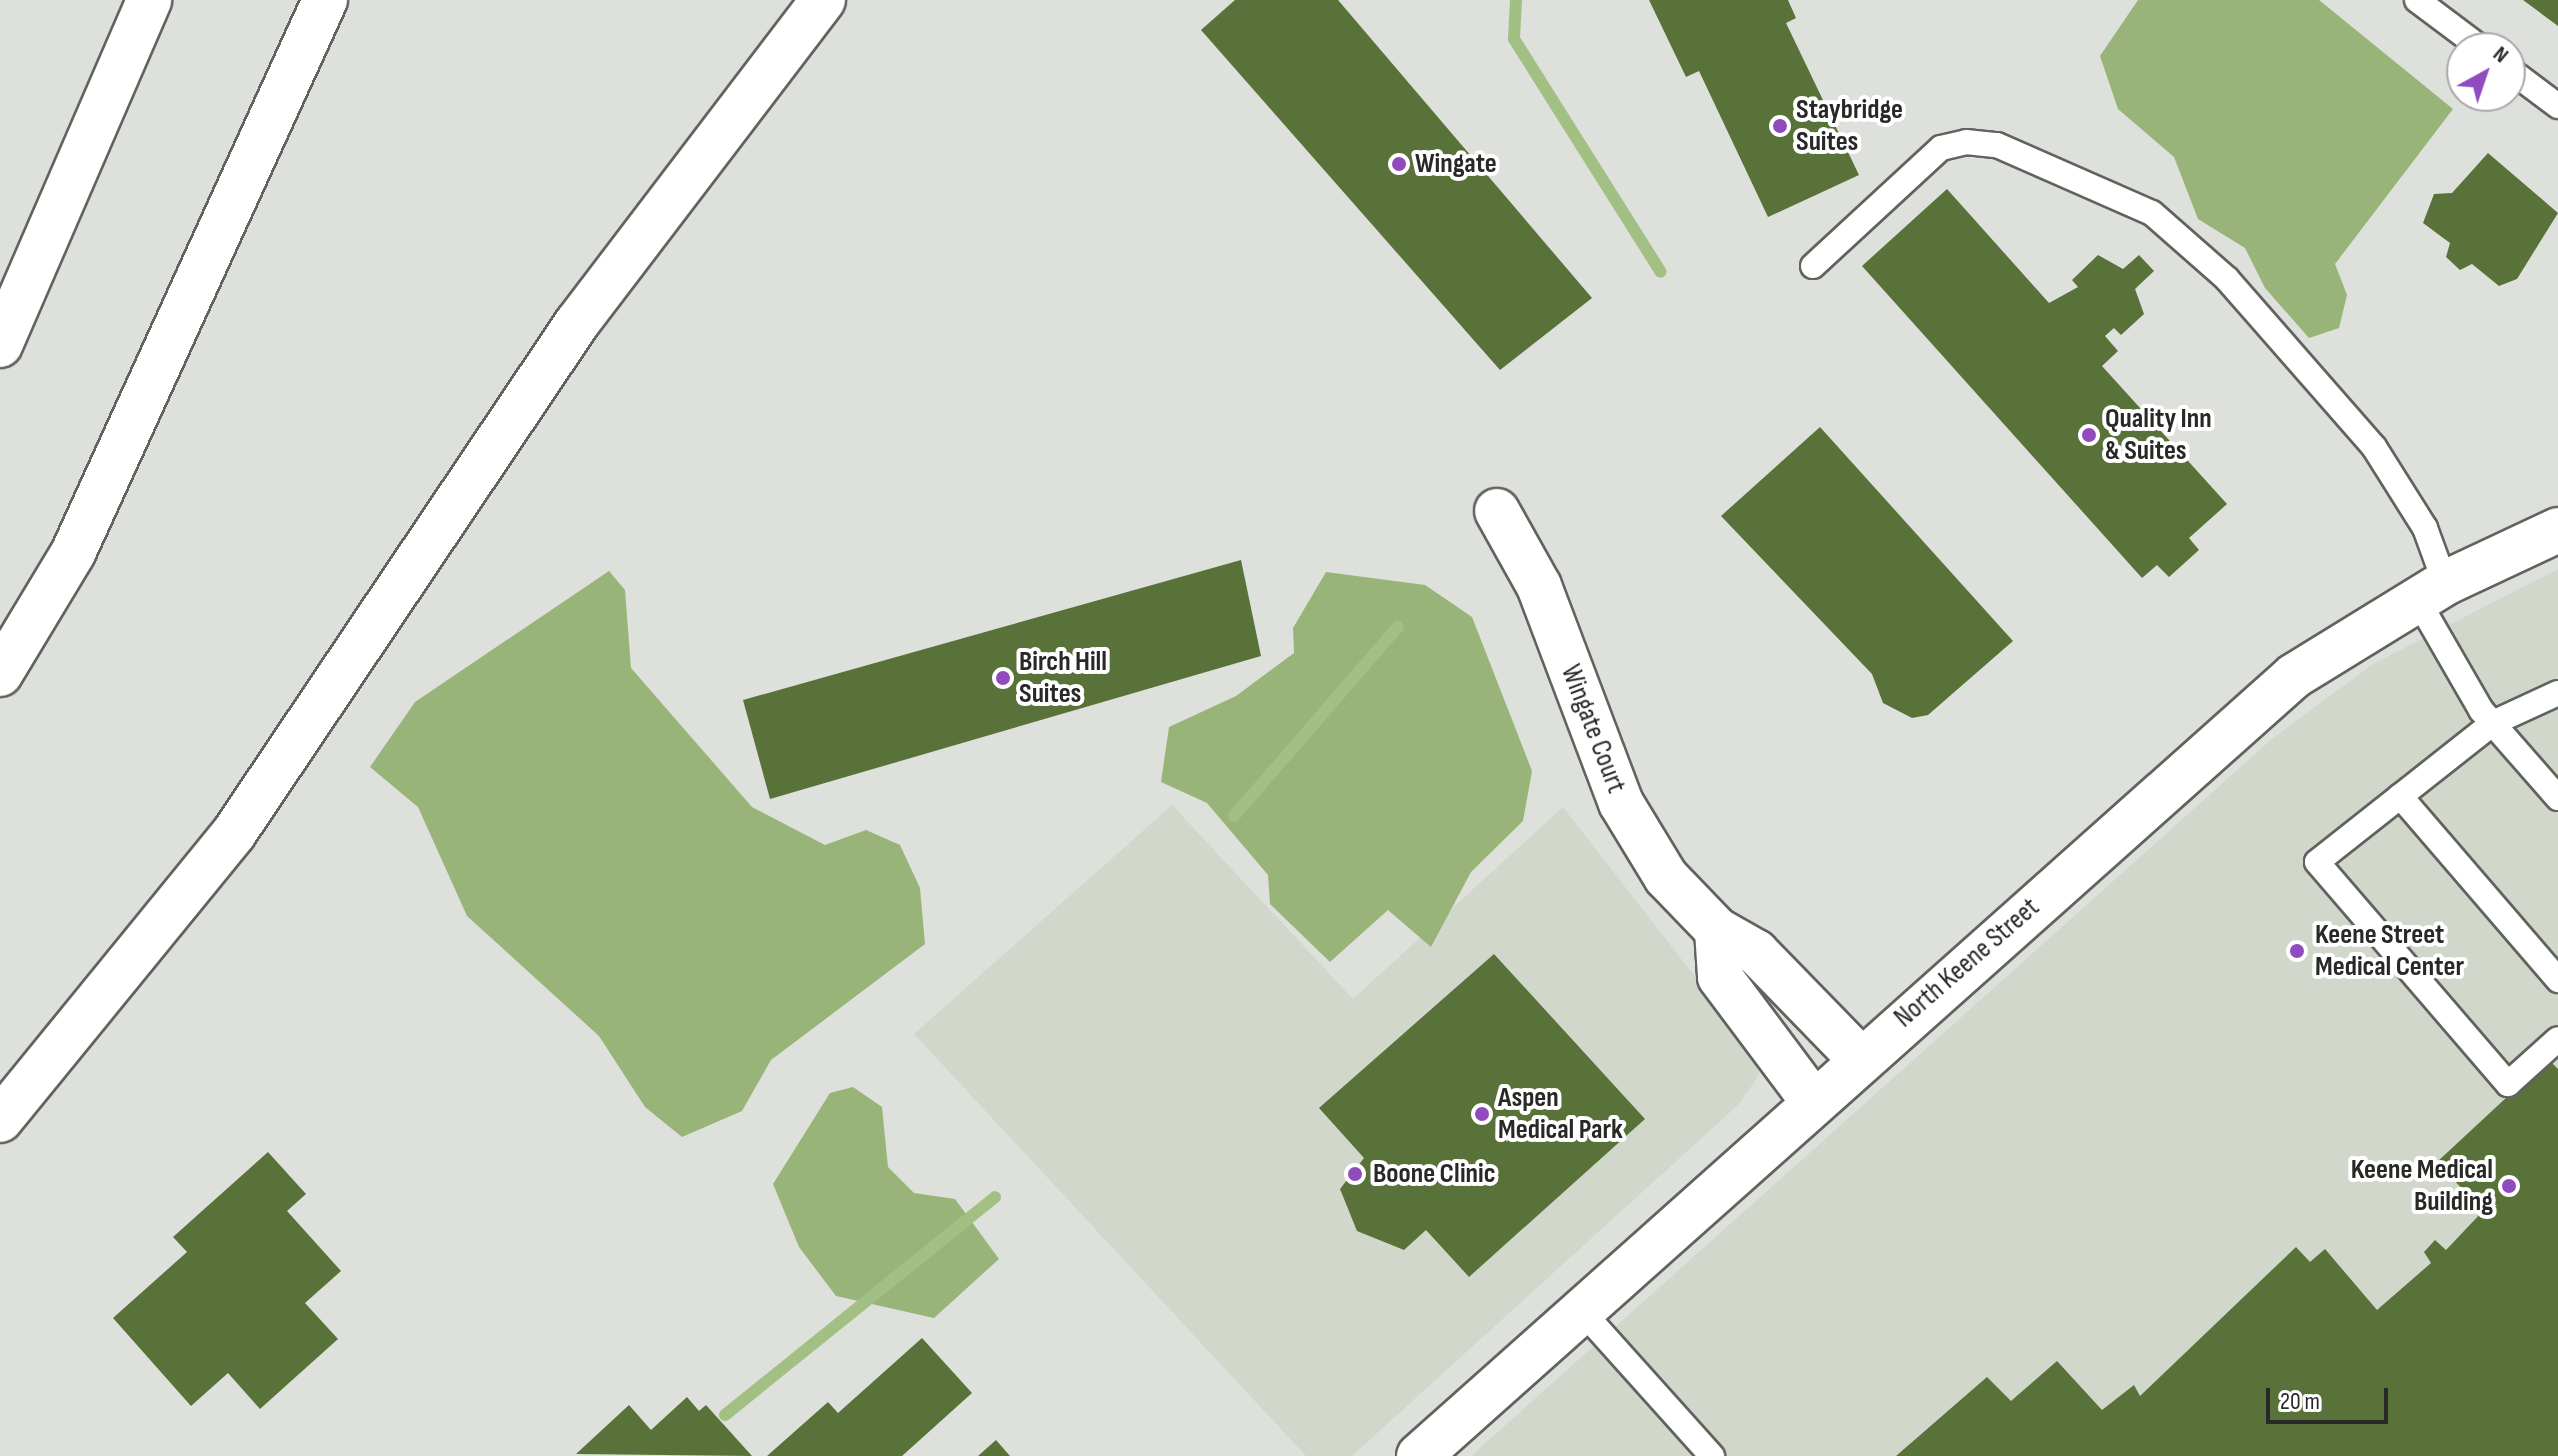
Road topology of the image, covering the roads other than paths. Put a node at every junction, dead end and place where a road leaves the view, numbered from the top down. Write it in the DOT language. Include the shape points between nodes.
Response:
graph roads {
  1 [pos="149,0"];
  2 [pos="823,0"];
  3 [pos="2417,0"];
  4 [pos="320,14"];
  5 [pos="2460,32"];
  6 [pos="2526,82"];
  7 [pos="2558,106"];
  8 [pos="1813,266"];
  9 [pos="0,345"];
  10 [pos="1497,511"];
  11 [pos="2558,530"];
  12 [pos="2431,591"];
  13 [pos="0,674"];
  14 [pos="2558,693"];
  15 [pos="2493,723"];
  16 [pos="2400,796"];
  17 [pos="2558,798"];
  18 [pos="1717,930"];
  19 [pos="2558,980"];
  20 [pos="2558,1039"];
  21 [pos="1859,1058"];
  22 [pos="1812,1100"];
  23 [pos="0,1120"];
  24 [pos="1580,1309"];
  25 [pos="1419,1456"];
  26 [pos="1712,1456"];
  1 -- 9 [label="main road"];
  2 -- 23 [label="main road" via="577,323 234,833"];
  3 -- 5 [label="lane"];
  4 -- 13 [label="main road" via="73,553"];
  6 -- 7 [label="lane"];
  8 -- 12 [label="lane" via="1941,148 1966,142 1997,145 2152,213 2227,279 2374,447 2425,528"];
  10 -- 18 [label="main road, Wingate Court" via="1539,586 1621,803 1666,877"];
  11 -- 12 [label="main road, North Keene Street"];
  12 -- 15 [label="lane"];
  12 -- 21 [label="main road, North Keene Street" via="2294,676"];
  14 -- 15 [label="lane"];
  15 -- 16 [label="lane"];
  15 -- 17 [label="lane"];
  16 -- 19 [label="lane"];
  16 -- 20 [label="lane" via="2317,862 2508,1084"];
  18 -- 21 [label="main road, Wingate Court" via="1756,952"];
  18 -- 22 [label="main road" via="1720,977"];
  21 -- 22 [label="main road, North Keene Street"];
  22 -- 24 [label="main road, North Keene Street"];
  24 -- 25 [label="main road, North Keene Street"];
  24 -- 26 [label="lane"];
}
